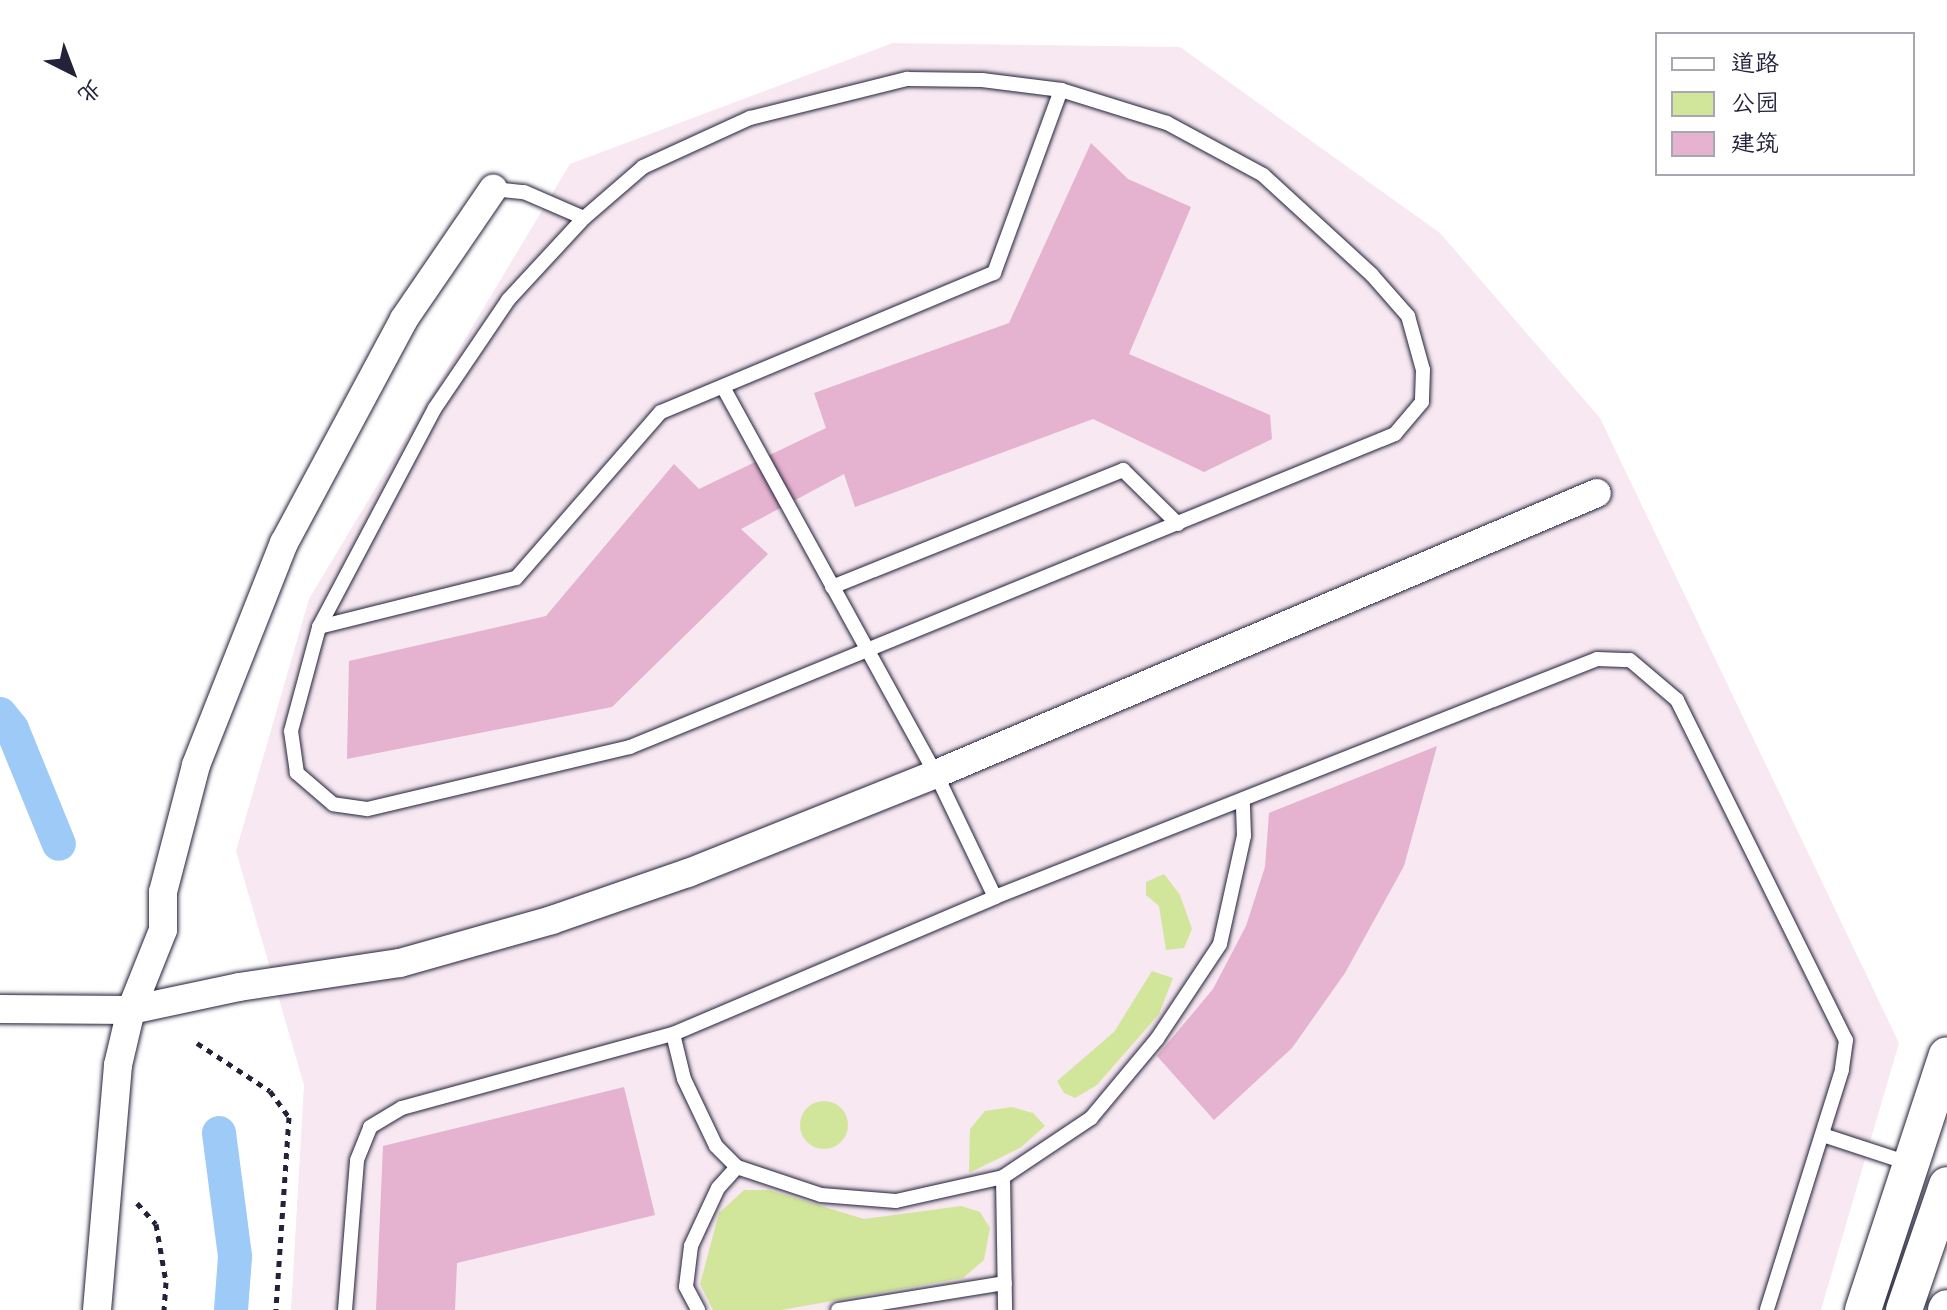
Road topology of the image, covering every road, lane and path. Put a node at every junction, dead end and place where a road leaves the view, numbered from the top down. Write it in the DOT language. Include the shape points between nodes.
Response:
graph roads {
  1 [pos="1061,90"];
  2 [pos="493,189"];
  3 [pos="584,218"];
  4 [pos="723,387"];
  5 [pos="1597,493"];
  6 [pos="1178,524"];
  7 [pos="832,587"];
  8 [pos="319,627"];
  9 [pos="867,652"];
  10 [pos="936,774"];
  11 [pos="1243,803"];
  12 [pos="995,897"];
  13 [pos="0,1009"];
  14 [pos="131,1010"];
  15 [pos="673,1034"];
  16 [pos="197,1043"];
  17 [pos="1947,1055"];
  18 [pos="1823,1135"];
  19 [pos="1911,1164"];
  20 [pos="737,1167"];
  21 [pos="1003,1177"];
  22 [pos="1947,1185"];
  23 [pos="132,1198"];
  24 [pos="1005,1283"];
  25 [pos="97,1310"];
  26 [pos="164,1310"];
  27 [pos="276,1310"];
  28 [pos="345,1310"];
  29 [pos="698,1310"];
  30 [pos="838,1310"];
  31 [pos="1005,1310"];
  32 [pos="1767,1310"];
  33 [pos="1863,1310"];
  34 [pos="1904,1310"];
  1 -- 3 [label="lane" via="982,80 907,79 750,118 643,167"];
  1 -- 4 [label="lane" via="994,273"];
  1 -- 6 [label="lane" via="1167,123 1263,175 1372,275 1408,316 1423,370 1422,402 1395,434"];
  2 -- 3 [label="lane" via="524,192"];
  2 -- 14 [label="street" via="404,319 284,543 196,765 163,892 163,930"];
  3 -- 8 [label="lane" via="508,300 435,408"];
  4 -- 7 [label="lane"];
  4 -- 8 [label="lane" via="661,412 516,578"];
  5 -- 10 [label="street"];
  6 -- 7 [label="lane" via="1123,470"];
  6 -- 9 [label="lane"];
  7 -- 9 [label="lane"];
  8 -- 9 [label="lane" via="291,731 297,773 333,804 367,809 630,747"];
  9 -- 10 [label="lane"];
  10 -- 12 [label="lane"];
  10 -- 14 [label="street" via="688,873 552,920 400,963 239,987"];
  11 -- 12 [label="lane"];
  11 -- 18 [label="lane" via="1597,659 1630,660 1677,700 1846,1040"];
  11 -- 21 [label="lane" via="1244,836 1220,944 1157,1039 1091,1118"];
  12 -- 15 [label="lane"];
  13 -- 14 [label="street"];
  14 -- 25 [label="street" via="118,1065"];
  15 -- 20 [label="lane" via="684,1079 716,1146"];
  15 -- 28 [label="lane" via="402,1108 370,1127 357,1160"];
  16 -- 27 [label="path" via="270,1091 289,1117"];
  17 -- 19 [label="street"];
  18 -- 19 [label="lane"];
  18 -- 32 [label="lane"];
  19 -- 33 [label="street"];
  20 -- 21 [label="lane" via="821,1195 896,1201"];
  20 -- 29 [label="lane" via="718,1188 691,1246 686,1287"];
  21 -- 24 [label="lane"];
  22 -- 34 [label="street"];
  23 -- 26 [label="path" via="156,1224 166,1282"];
  24 -- 30 [label="lane"];
  24 -- 31 [label="lane"];
}
